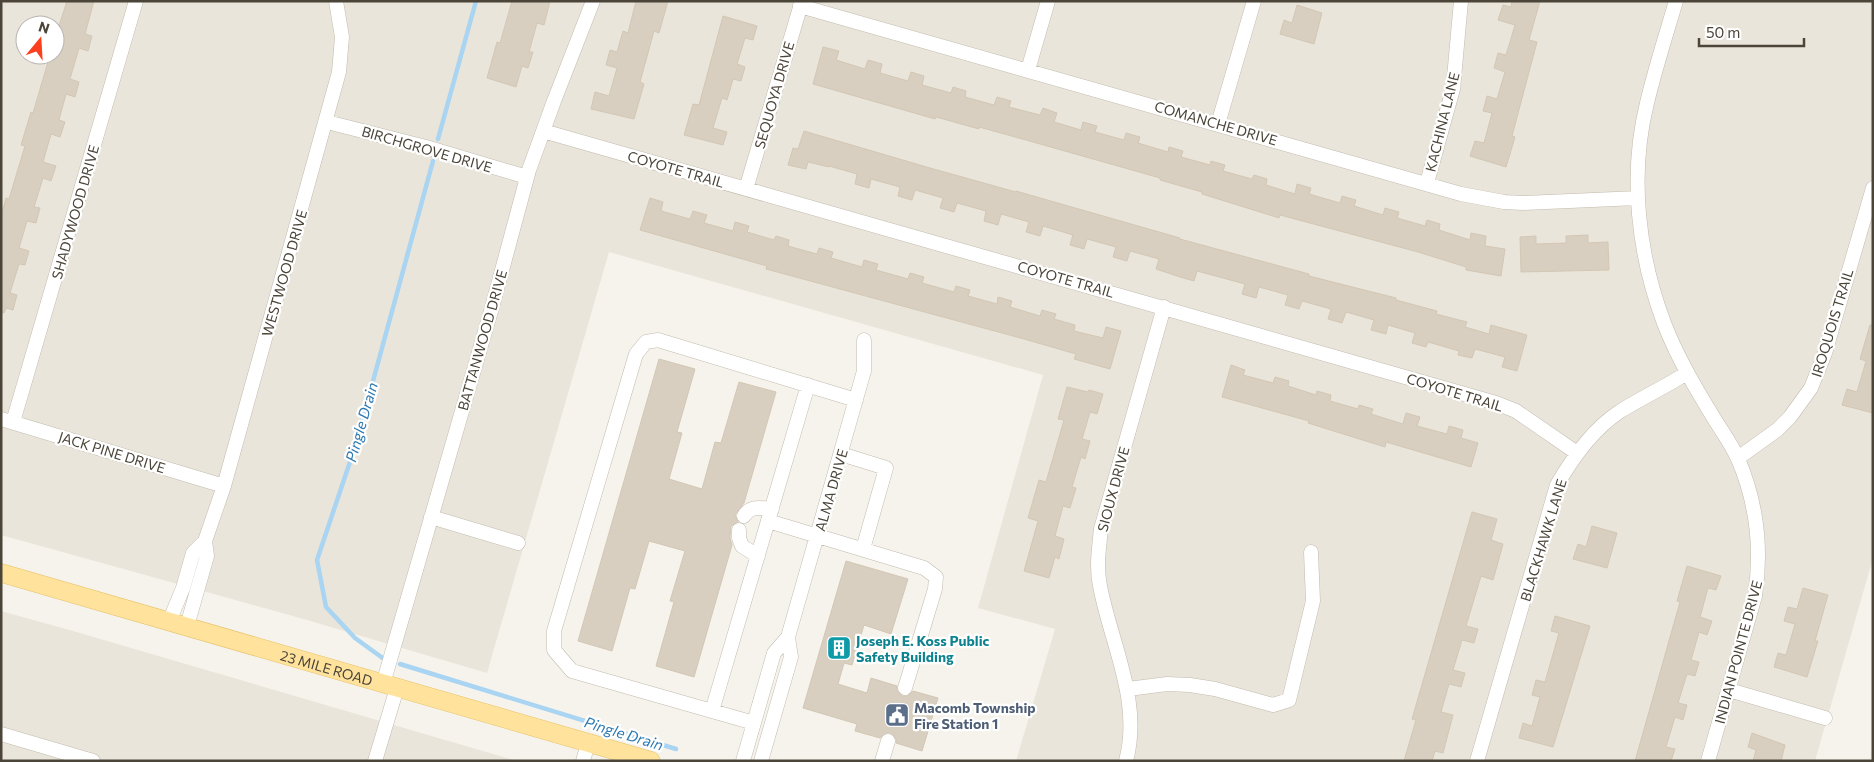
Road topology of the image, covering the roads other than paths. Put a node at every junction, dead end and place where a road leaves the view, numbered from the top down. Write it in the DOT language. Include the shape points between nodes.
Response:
graph roads {
  1 [pos="136,1"];
  2 [pos="336,1"];
  3 [pos="593,1"];
  4 [pos="1048,1"];
  5 [pos="1254,1"];
  6 [pos="1461,1"];
  7 [pos="1676,1"];
  8 [pos="801,3"];
  9 [pos="1028,70"];
  10 [pos="327,122"];
  11 [pos="1218,124"];
  12 [pos="543,131"];
  13 [pos="527,177"];
  14 [pos="1427,183"];
  15 [pos="1873,188"];
  16 [pos="746,189"];
  17 [pos="1638,198"];
  18 [pos="1164,307"];
  19 [pos="864,340"];
  20 [pos="1687,373"];
  21 [pos="808,385"];
  22 [pos="856,400"];
  23 [pos="7,421"];
  24 [pos="1577,453"];
  25 [pos="841,454"];
  26 [pos="1738,458"];
  27 [pos="224,486"];
  28 [pos="770,515"];
  29 [pos="744,516"];
  30 [pos="431,517"];
  31 [pos="739,530"];
  32 [pos="817,537"];
  33 [pos="205,541"];
  34 [pos="518,543"];
  35 [pos="863,549"];
  36 [pos="1311,552"];
  37 [pos="758,556"];
  38 [pos="1,574"];
  39 [pos="169,622"];
  40 [pos="187,626"];
  41 [pos="788,637"];
  42 [pos="390,686"];
  43 [pos="905,688"];
  44 [pos="1128,690"];
  45 [pos="1729,690"];
  46 [pos="712,711"];
  47 [pos="1825,718"];
  48 [pos="755,719"];
  49 [pos="773,720"];
  50 [pos="1,734"];
  51 [pos="888,741"];
  52 [pos="588,742"];
  53 [pos="605,754"];
  54 [pos="93,761"];
  55 [pos="375,761"];
  56 [pos="583,761"];
  57 [pos="651,761"];
  58 [pos="744,761"];
  59 [pos="761,761"];
  60 [pos="882,761"];
  61 [pos="1126,761"];
  62 [pos="1477,761"];
  63 [pos="1708,761"];
  1 -- 23 [label="street, SHADYWOOD DRIVE"];
  2 -- 10 [label="street, WESTWOOD DRIVE" via="342,54"];
  3 -- 12 [label="street, BATTANWOOD DRIVE"];
  4 -- 9 [label="street"];
  5 -- 11 [label="street"];
  6 -- 14 [label="street, KACHINA LANE" via="1453,89"];
  7 -- 17 [label="street, INDIAN POINTE DRIVE" via="1646,104"];
  8 -- 9 [label="street, COMANCHE DRIVE"];
  8 -- 16 [label="street, SEQUOYA DRIVE"];
  9 -- 11 [label="street, COMANCHE DRIVE"];
  10 -- 13 [label="street, BIRCHGROVE DRIVE"];
  10 -- 27 [label="street, WESTWOOD DRIVE"];
  11 -- 14 [label="street, COMANCHE DRIVE"];
  12 -- 13 [label="street, BATTANWOOD DRIVE"];
  12 -- 16 [label="street, COYOTE TRAIL"];
  13 -- 30 [label="street, BATTANWOOD DRIVE"];
  14 -- 17 [label="street, COMANCHE DRIVE" via="1504,202"];
  15 -- 26 [label="street, IROQUOIS TRAIL" via="1825,353 1811,388 1777,430"];
  16 -- 18 [label="street, COYOTE TRAIL"];
  17 -- 20 [label="street, INDIAN POINTE DRIVE" via="1649,278 1664,323"];
  18 -- 24 [label="street, COYOTE TRAIL" via="1496,402 1516,411"];
  18 -- 44 [label="street, SIOUX DRIVE" via="1101,529 1099,547 1100,585"];
  19 -- 22 [label="street, ALMA DRIVE" via="864,372"];
  20 -- 24 [label="street, BLACKHAWK LANE" via="1620,411 1594,432"];
  20 -- 26 [label="street, INDIAN POINTE DRIVE"];
  21 -- 22 [label="street"];
  21 -- 28 [label="street"];
  21 -- 46 [label="street" via="658,340 646,342 636,354 554,631 554,650 572,671"];
  22 -- 25 [label="street, ALMA DRIVE"];
  23 -- 27 [label="street, JACK PINE DRIVE"];
  24 -- 62 [label="street, BLACKHAWK LANE" via="1557,485"];
  25 -- 32 [label="street, ALMA DRIVE"];
  25 -- 35 [label="street" via="886,468"];
  26 -- 45 [label="street, INDIAN POINTE DRIVE" via="1754,509 1759,563 1755,596"];
  27 -- 33 [label="street, WESTWOOD DRIVE"];
  28 -- 29 [label="street" via="756,508"];
  28 -- 32 [label="street"];
  28 -- 37 [label="street"];
  30 -- 34 [label="street"];
  30 -- 42 [label="street, BATTANWOOD DRIVE"];
  31 -- 37 [label="street" via="742,546"];
  32 -- 35 [label="street"];
  32 -- 41 [label="street, ALMA DRIVE"];
  33 -- 39 [label="street, WESTWOOD DRIVE" via="193,553"];
  33 -- 40 [label="street, WESTWOOD DRIVE" via="206,556"];
  35 -- 43 [label="street" via="924,568 936,577"];
  36 -- 44 [label="street" via="1313,601 1289,700 1273,705 1190,685 1167,684"];
  37 -- 46 [label="street"];
  38 -- 39 [label="main road, 23 MILE ROAD"];
  39 -- 40 [label="main road, 23 MILE ROAD"];
  40 -- 42 [label="main road, 23 MILE ROAD"];
  41 -- 48 [label="street, ALMA DRIVE" via="774,653"];
  41 -- 49 [label="street, ALMA DRIVE" via="791,657"];
  42 -- 52 [label="main road, 23 MILE ROAD"];
  42 -- 55 [label="street, BATTANWOOD DRIVE"];
  44 -- 61 [label="street, SIOUX DRIVE" via="1132,719"];
  45 -- 47 [label="street"];
  45 -- 63 [label="street, INDIAN POINTE DRIVE"];
  46 -- 48 [label="street"];
  48 -- 49 [label="street"];
  48 -- 58 [label="street, ALMA DRIVE"];
  49 -- 59 [label="street, ALMA DRIVE"];
  50 -- 54 [label="street"];
  51 -- 60 [label="street"];
  52 -- 53 [label="main road, 23 MILE ROAD"];
  52 -- 56 [label="street"];
  53 -- 57 [label="main road, 23 MILE ROAD"];
}
